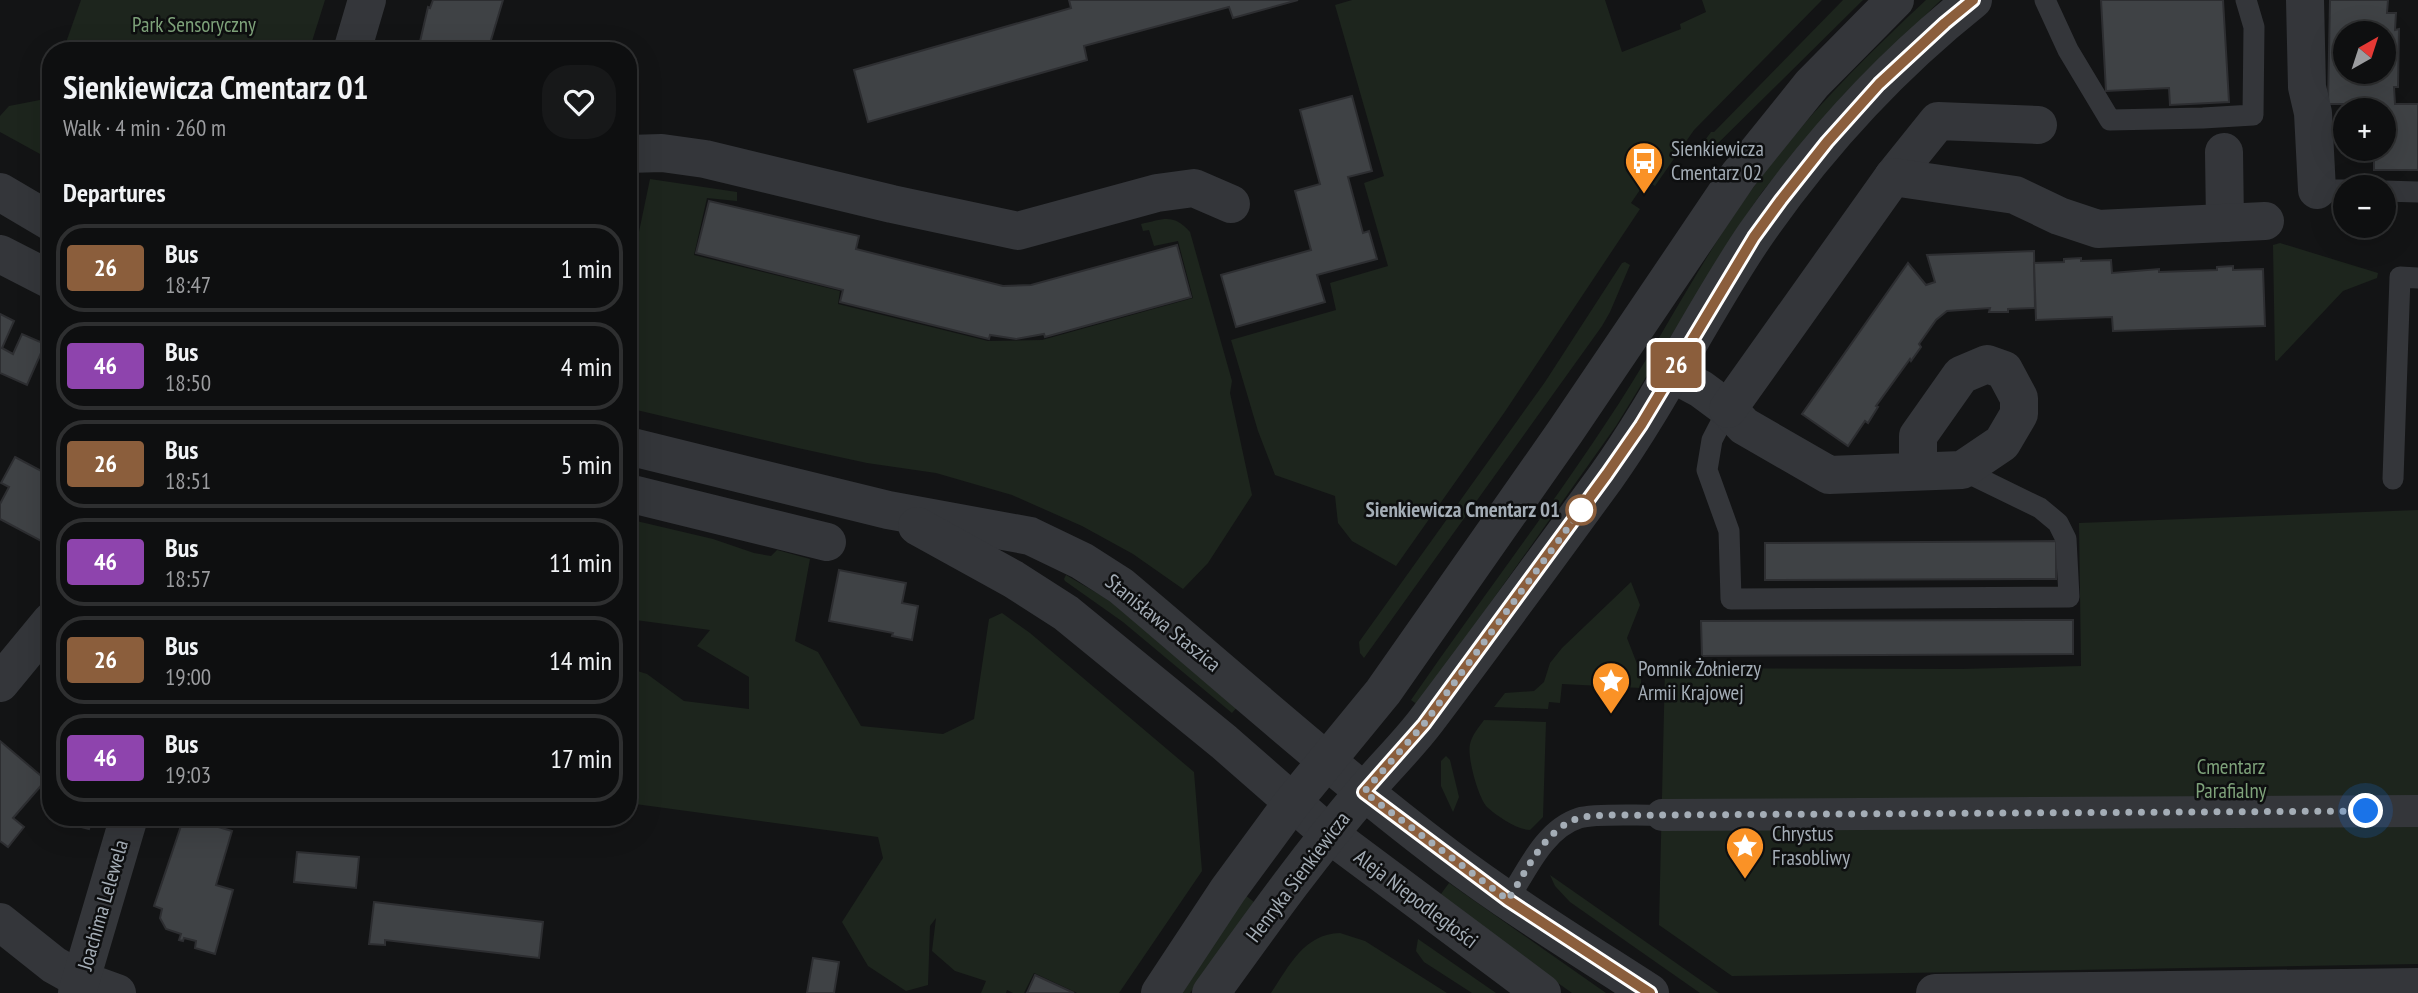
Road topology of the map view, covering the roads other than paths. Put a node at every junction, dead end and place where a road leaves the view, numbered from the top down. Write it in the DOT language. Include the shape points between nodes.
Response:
graph roads {
  1 [pos="367,0"];
  2 [pos="1895,0"];
  3 [pos="1973,0"];
  4 [pos="2045,0"];
  5 [pos="2246,0"];
  6 [pos="2305,0"];
  7 [pos="355,42"];
  8 [pos="2038,125"];
  9 [pos="2224,152"];
  10 [pos="637,154"];
  11 [pos="1892,177"];
  12 [pos="2331,190"];
  13 [pos="2396,191"];
  14 [pos="0,192"];
  15 [pos="2418,192"];
  16 [pos="1231,204"];
  17 [pos="42,217"];
  18 [pos="2264,221"];
  19 [pos="2225,223"];
  20 [pos="0,254"];
  21 [pos="42,275"];
  22 [pos="2418,278"];
  23 [pos="1671,373"];
  24 [pos="1728,408"];
  25 [pos="637,448"];
  26 [pos="1962,470"];
  27 [pos="1918,471"];
  28 [pos="2393,479"];
  29 [pos="637,495"];
  30 [pos="888,509"];
  31 [pos="827,542"];
  32 [pos="42,632"];
  33 [pos="0,683"];
  34 [pos="1328,760"];
  35 [pos="1364,792"];
  36 [pos="1292,803"];
  37 [pos="2418,811"];
  38 [pos="1662,815"];
  39 [pos="126,826"];
  40 [pos="1329,834"];
  41 [pos="1508,900"];
  42 [pos="0,922"];
  43 [pos="79,986"];
  44 [pos="2418,987"];
  45 [pos="117,993"];
  46 [pos="1160,993"];
  47 [pos="1211,993"];
  48 [pos="1542,993"];
  49 [pos="1650,993"];
  50 [pos="1935,993"];
  1 -- 7 [label="street"];
  2 -- 34 [label="street" via="1812,84 1738,176 1383,692"];
  3 -- 23 [label="street, Henryka Sienkiewicza" via="1879,84 1827,142 1754,237"];
  4 -- 5 [label="lane" via="2109,120 2253,115 2254,27"];
  6 -- 12 [label="street" via="2307,87"];
  8 -- 11 [label="street" via="1938,121"];
  9 -- 19 [label="street"];
  10 -- 16 [label="street" via="705,159 1018,231 1157,193 1195,188"];
  11 -- 19 [label="street" via="2015,195 2098,229"];
  11 -- 24 [label="street"];
  13 -- 15 [label="lane"];
  14 -- 17 [label="street"];
  18 -- 19 [label="street"];
  20 -- 21 [label="street"];
  22 -- 28 [label="lane" via="2399,277"];
  23 -- 24 [label="street"];
  23 -- 35 [label="street, Henryka Sienkiewicza" via="1600,485 1424,724"];
  24 -- 26 [label="lane" via="1712,440 1707,470 1729,531 1731,599 2069,597 2066,539 2058,523 2040,508"];
  24 -- 27 [label="street" via="1744,426 1829,475"];
  25 -- 30 [label="street, Stanisława Staszica"];
  26 -- 27 [label="street"];
  26 -- 27 [label="street" via="2002,443 2019,414 2019,398 2004,370 1987,364 1961,375 1917,436"];
  29 -- 31 [label="street"];
  30 -- 34 [label="street, Stanisława Staszica" via="1030,536 1082,561 1121,586"];
  30 -- 36 [label="street, Stanisława Staszica" via="1066,613"];
  32 -- 33 [label="street"];
  34 -- 35 [label="street, Stanisława Staszica"];
  34 -- 36 [label="street"];
  35 -- 40 [label="street, Henryka Sienkiewicza"];
  35 -- 41 [label="street"];
  36 -- 40 [label="street, Aleja Niepodległości"];
  36 -- 46 [label="street"];
  37 -- 38 [label="street"];
  38 -- 41 [label="lane" via="1580,818 1562,826 1548,839"];
  39 -- 43 [label="street, Joachima Lelewela"];
  40 -- 47 [label="street, Henryka Sienkiewicza"];
  40 -- 48 [label="street, Aleja Niepodległości"];
  41 -- 49 [label="street"];
  42 -- 43 [label="street"];
  43 -- 45 [label="street"];
  44 -- 50 [label="street"];
}
